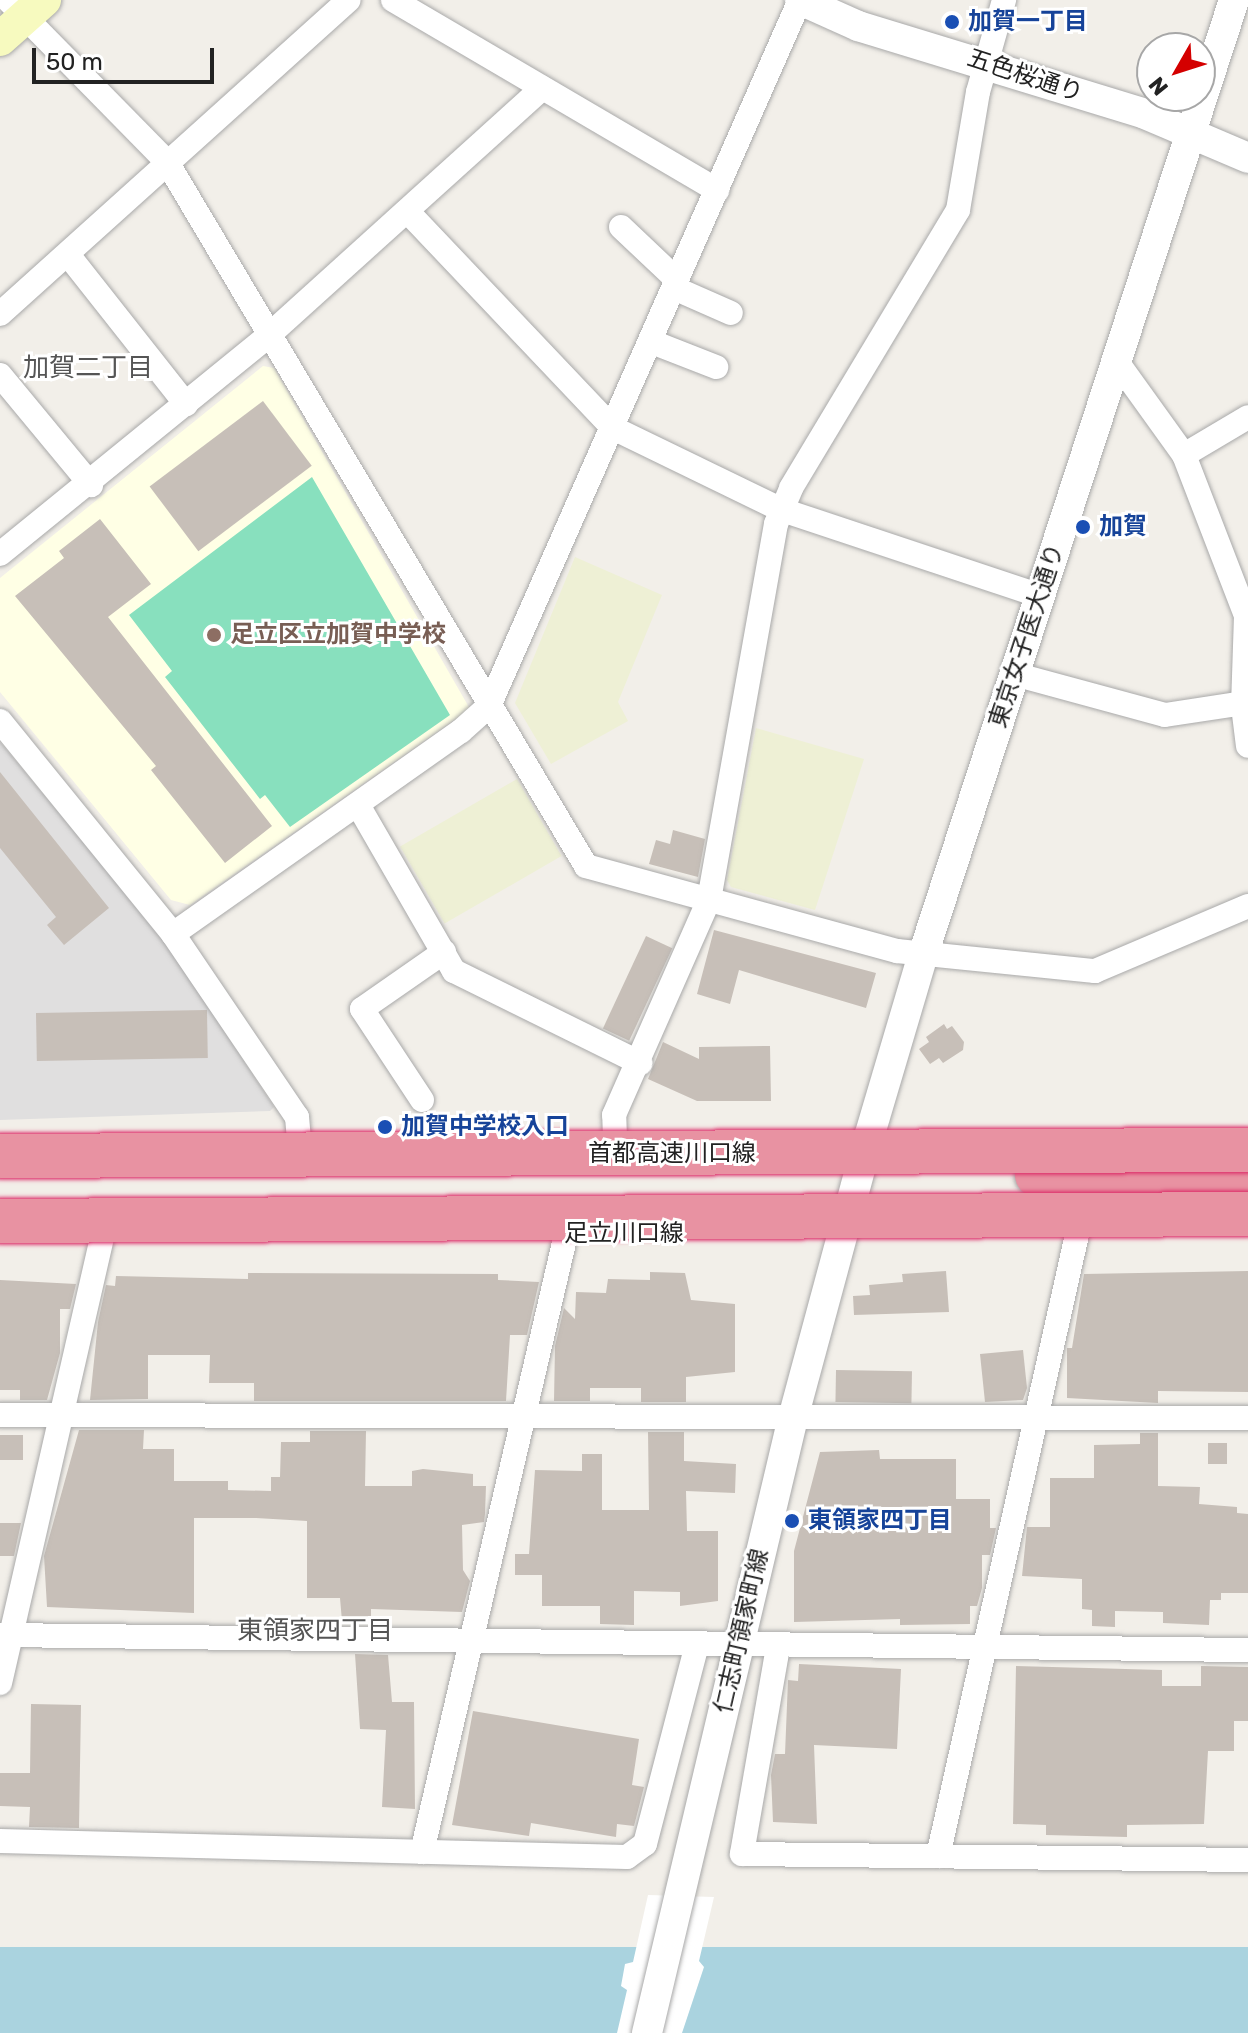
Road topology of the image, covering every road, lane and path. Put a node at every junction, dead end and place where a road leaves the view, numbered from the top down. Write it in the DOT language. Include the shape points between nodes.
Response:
graph roads {
  1 [pos="393,0"];
  2 [pos="800,0"];
  3 [pos="1004,0"];
  4 [pos="1234,0"];
  5 [pos="333,5"];
  6 [pos="19,14"];
  7 [pos="986,64"];
  8 [pos="542,88"];
  9 [pos="1191,133"];
  10 [pos="1248,158"];
  11 [pos="167,162"];
  12 [pos="717,190"];
  13 [pos="407,211"];
  14 [pos="621,227"];
  15 [pos="69,256"];
  16 [pos="675,284"];
  17 [pos="731,313"];
  18 [pos="0,314"];
  19 [pos="269,335"];
  20 [pos="652,342"];
  21 [pos="1115,359"];
  22 [pos="716,367"];
  23 [pos="0,375"];
  24 [pos="186,404"];
  25 [pos="1248,417"];
  26 [pos="613,428"];
  27 [pos="1184,455"];
  28 [pos="91,485"];
  29 [pos="782,510"];
  30 [pos="0,554"];
  31 [pos="1041,596"];
  32 [pos="1014,674"];
  33 [pos="1243,703"];
  34 [pos="489,706"];
  35 [pos="0,721"];
  36 [pos="1248,746"];
  37 [pos="358,805"];
  38 [pos="709,900"];
  39 [pos="1248,906"];
  40 [pos="173,934"];
  41 [pos="444,952"];
  42 [pos="923,955"];
  43 [pos="640,1063"];
  44 [pos="422,1100"];
  45 [pos="1248,1134"];
  46 [pos="869,1137"];
  47 [pos="615,1138"];
  48 [pos="0,1139"];
  49 [pos="299,1140"];
  50 [pos="1248,1150"];
  51 [pos="0,1156"];
  52 [pos="0,1169"];
  53 [pos="1248,1173"];
  54 [pos="127,1186"];
  55 [pos="0,1204"];
  56 [pos="1248,1213"];
  57 [pos="0,1221"];
  58 [pos="1248,1229"];
  59 [pos="1078,1230"];
  60 [pos="843,1232"];
  61 [pos="566,1234"];
  62 [pos="102,1236"];
  63 [pos="0,1237"];
  64 [pos="0,1415"];
  65 [pos="63,1415"];
  66 [pos="525,1417"];
  67 [pos="793,1418"];
  68 [pos="1248,1418"];
  69 [pos="1034,1419"];
  70 [pos="5,1635"];
  71 [pos="474,1641"];
  72 [pos="697,1645"];
  73 [pos="739,1645"];
  74 [pos="778,1647"];
  75 [pos="984,1648"];
  76 [pos="1248,1650"];
  77 [pos="0,1683"];
  78 [pos="0,1841"];
  79 [pos="422,1852"];
  80 [pos="938,1856"];
  81 [pos="1248,1860"];
  82 [pos="647,2033"];
  1 -- 8 [label="street"];
  2 -- 7 [label="street, 五色桜通り" via="858,26"];
  2 -- 12 [label="street"];
  3 -- 7 [label="street"];
  4 -- 9 [label="street, 東京女子医大通り"];
  5 -- 11 [label="street"];
  6 -- 11 [label="street"];
  7 -- 9 [label="street, 五色桜通り"];
  7 -- 29 [label="street" via="958,210"];
  8 -- 12 [label="street"];
  8 -- 13 [label="street"];
  9 -- 10 [label="street, 五色桜通り"];
  9 -- 21 [label="street, 東京女子医大通り"];
  11 -- 15 [label="street"];
  11 -- 19 [label="street"];
  12 -- 16 [label="street"];
  13 -- 19 [label="street"];
  13 -- 26 [label="street"];
  14 -- 16 [label="street"];
  15 -- 18 [label="street"];
  15 -- 24 [label="street"];
  16 -- 17 [label="street"];
  16 -- 20 [label="street"];
  19 -- 24 [label="street"];
  19 -- 34 [label="street"];
  20 -- 22 [label="street"];
  20 -- 26 [label="street"];
  21 -- 27 [label="street"];
  21 -- 31 [label="street, 東京女子医大通り"];
  23 -- 28 [label="street"];
  24 -- 28 [label="street"];
  25 -- 27 [label="street"];
  26 -- 29 [label="street"];
  26 -- 34 [label="street"];
  27 -- 33 [label="street" via="1246,616"];
  28 -- 30 [label="street"];
  29 -- 31 [label="street"];
  29 -- 38 [label="street"];
  31 -- 32 [label="street, 東京女子医大通り"];
  32 -- 33 [label="street" via="1165,715"];
  32 -- 42 [label="street, 東京女子医大通り"];
  33 -- 36 [label="street"];
  34 -- 37 [label="street"];
  34 -- 38 [label="street" via="586,866"];
  35 -- 40 [label="street"];
  37 -- 40 [label="street"];
  37 -- 41 [label="street"];
  38 -- 42 [label="street"];
  38 -- 43 [label="street"];
  39 -- 42 [label="street" via="1095,971"];
  40 -- 49 [label="street" via="297,1117"];
  41 -- 43 [label="street" via="454,971"];
  41 -- 44 [label="street" via="362,1009"];
  42 -- 46 [label="street, 東京女子医大通り"];
  43 -- 47 [label="street" via="614,1115"];
  45 -- 46 [label="main road"];
  46 -- 47 [label="main road"];
  46 -- 60 [label="street, 仁志町領家町線"];
  47 -- 49 [label="main road"];
  48 -- 49 [label="main road"];
  50 -- 51 [label="highway, 首都高速川口線, bridge"];
  52 -- 54 [label="highway"];
  53 -- 54 [label="highway"];
  54 -- 55 [label="highway"];
  54 -- 56 [label="highway, bridge" via="1144,1201"];
  56 -- 57 [label="highway, bridge"];
  58 -- 59 [label="main road, 足立川口線"];
  59 -- 60 [label="main road, 足立川口線"];
  59 -- 69 [label="street"];
  60 -- 61 [label="main road, 足立川口線"];
  60 -- 67 [label="street, 仁志町領家町線"];
  61 -- 62 [label="main road, 足立川口線"];
  61 -- 66 [label="street"];
  62 -- 63 [label="main road, 足立川口線"];
  62 -- 65 [label="street"];
  64 -- 65 [label="street"];
  65 -- 66 [label="street"];
  65 -- 70 [label="street"];
  66 -- 67 [label="street"];
  66 -- 71 [label="street"];
  67 -- 69 [label="street"];
  67 -- 73 [label="street, 仁志町領家町線"];
  68 -- 69 [label="street"];
  69 -- 75 [label="street"];
  70 -- 71 [label="street"];
  70 -- 77 [label="street"];
  71 -- 72 [label="street"];
  71 -- 79 [label="street"];
  72 -- 73 [label="street"];
  72 -- 79 [label="street" via="645,1844 627,1857"];
  73 -- 74 [label="street"];
  73 -- 82 [label="street, 仁志町領家町線"];
  74 -- 75 [label="street"];
  74 -- 80 [label="street" via="742,1854"];
  75 -- 76 [label="street"];
  75 -- 80 [label="street"];
  78 -- 79 [label="street"];
  80 -- 81 [label="street"];
}
